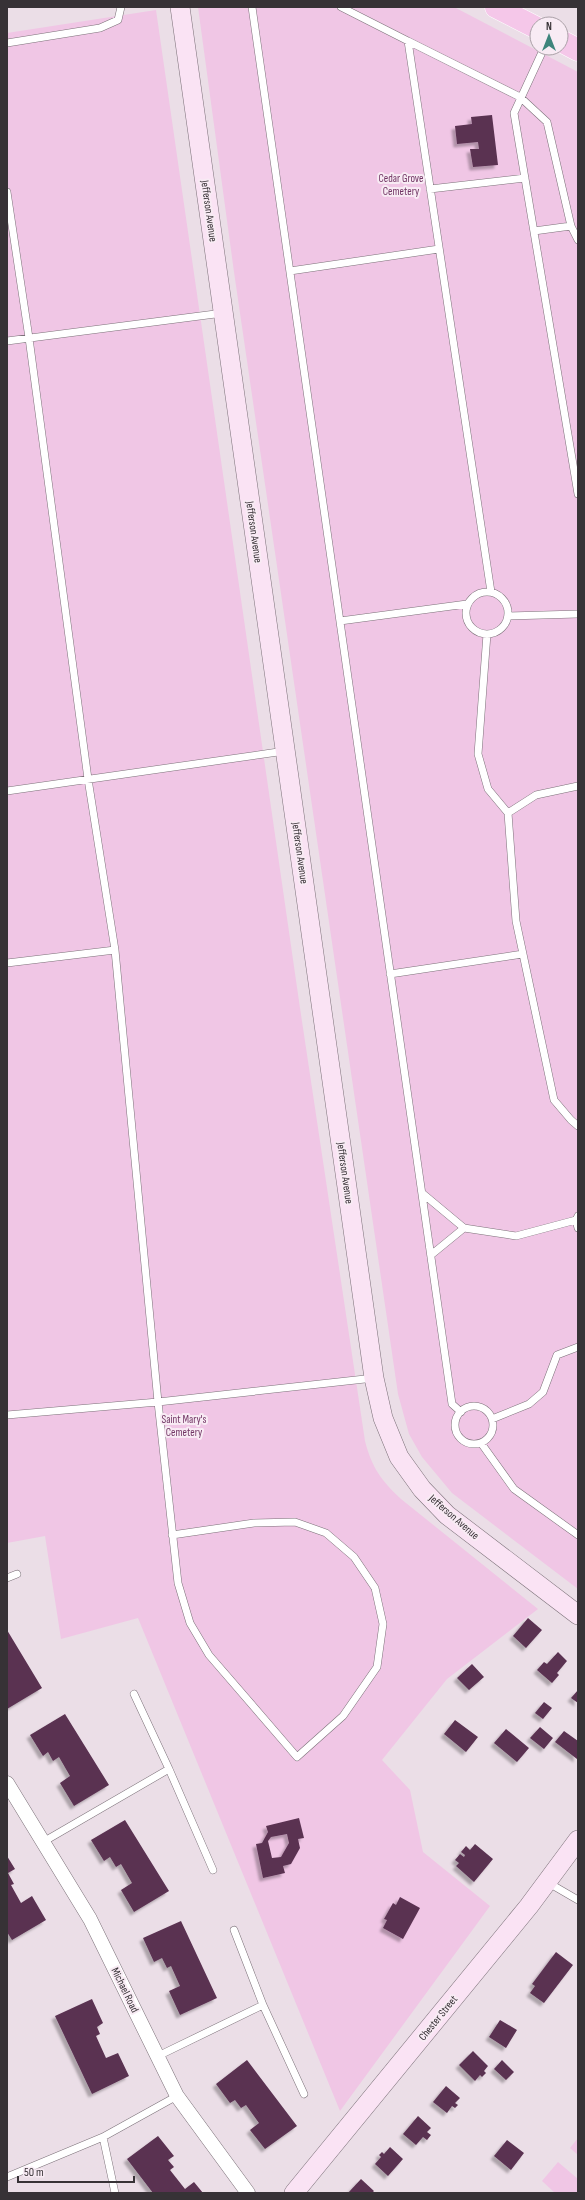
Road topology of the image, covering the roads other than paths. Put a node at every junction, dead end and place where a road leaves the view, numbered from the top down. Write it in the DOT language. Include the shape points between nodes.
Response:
graph roads {
  1 [pos="120,7"];
  2 [pos="180,7"];
  3 [pos="252,7"];
  4 [pos="341,7"];
  5 [pos="496,7"];
  6 [pos="529,24"];
  7 [pos="408,41"];
  8 [pos="7,43"];
  9 [pos="569,45"];
  10 [pos="578,50"];
  11 [pos="540,56"];
  12 [pos="520,97"];
  13 [pos="525,178"];
  14 [pos="430,189"];
  15 [pos="7,192"];
  16 [pos="571,226"];
  17 [pos="534,231"];
  18 [pos="578,240"];
  19 [pos="439,249"];
  20 [pos="290,271"];
  21 [pos="223,313"];
  22 [pos="29,338"];
  23 [pos="7,341"];
  24 [pos="578,494"];
  25 [pos="491,592"];
  26 [pos="467,604"];
  27 [pos="578,614"];
  28 [pos="508,616"];
  29 [pos="340,621"];
  30 [pos="487,634"];
  31 [pos="285,751"];
  32 [pos="88,779"];
  33 [pos="578,786"];
  34 [pos="7,791"];
  35 [pos="508,813"];
  36 [pos="115,950"];
  37 [pos="523,954"];
  38 [pos="7,963"];
  39 [pos="390,974"];
  40 [pos="578,1126"];
  41 [pos="422,1193"];
  42 [pos="577,1218"];
  43 [pos="464,1228"];
  44 [pos="578,1228"];
  45 [pos="431,1254"];
  46 [pos="578,1346"];
  47 [pos="374,1378"];
  48 [pos="158,1402"];
  49 [pos="461,1412"];
  50 [pos="7,1415"];
  51 [pos="492,1419"];
  52 [pos="481,1443"];
  53 [pos="578,1535"];
  54 [pos="172,1536"];
  55 [pos="17,1574"];
  56 [pos="7,1578"];
  57 [pos="578,1615"];
  58 [pos="134,1694"];
  59 [pos="169,1770"];
  60 [pos="7,1783"];
  61 [pos="578,1840"];
  62 [pos="43,1842"];
  63 [pos="213,1870"];
  64 [pos="547,1881"];
  65 [pos="578,1900"];
  66 [pos="234,1930"];
  67 [pos="263,2005"];
  68 [pos="158,2056"];
  69 [pos="304,2094"];
  70 [pos="177,2096"];
  71 [pos="103,2137"];
  72 [pos="7,2177"];
  73 [pos="115,2193"];
  74 [pos="248,2193"];
  75 [pos="294,2193"];
  1 -- 8 [label="lane" via="118,20 100,28"];
  2 -- 21 [label="main road, Jefferson Avenue"];
  3 -- 20 [label="lane"];
  4 -- 7 [label="lane"];
  5 -- 6 [label="main road"];
  7 -- 12 [label="lane"];
  7 -- 14 [label="lane"];
  9 -- 10 [label="main road"];
  11 -- 12 [label="lane"];
  12 -- 13 [label="lane" via="514,113"];
  12 -- 16 [label="lane" via="547,122"];
  13 -- 14 [label="lane"];
  13 -- 17 [label="lane"];
  14 -- 19 [label="lane"];
  15 -- 22 [label="lane"];
  16 -- 17 [label="lane"];
  16 -- 18 [label="lane"];
  17 -- 24 [label="lane"];
  19 -- 20 [label="lane"];
  19 -- 25 [label="lane"];
  20 -- 29 [label="lane"];
  21 -- 22 [label="lane"];
  21 -- 31 [label="main road, Jefferson Avenue"];
  22 -- 23 [label="lane"];
  22 -- 32 [label="lane"];
  25 -- 26 [label="lane" via="477,594"];
  25 -- 28 [label="lane" via="506,603"];
  26 -- 29 [label="lane"];
  26 -- 30 [label="lane" via="466,618 469,624 480,633"];
  27 -- 28 [label="lane"];
  28 -- 30 [label="lane" via="503,627"];
  29 -- 39 [label="lane"];
  30 -- 35 [label="lane" via="478,754 488,789"];
  31 -- 32 [label="lane"];
  31 -- 47 [label="main road, Jefferson Avenue"];
  32 -- 34 [label="lane"];
  32 -- 36 [label="lane"];
  33 -- 35 [label="lane" via="536,795"];
  35 -- 37 [label="lane" via="516,922"];
  36 -- 38 [label="lane"];
  36 -- 48 [label="lane"];
  37 -- 39 [label="lane"];
  37 -- 40 [label="lane" via="554,1100"];
  39 -- 41 [label="lane"];
  41 -- 43 [label="lane"];
  41 -- 45 [label="lane"];
  42 -- 43 [label="lane" via="516,1236"];
  42 -- 44 [label="lane"];
  43 -- 45 [label="lane"];
  45 -- 49 [label="lane" via="452,1404"];
  46 -- 51 [label="lane" via="557,1355 543,1392 529,1404"];
  47 -- 48 [label="lane"];
  47 -- 57 [label="main road, Jefferson Avenue" via="383,1418 399,1457 422,1489 447,1515"];
  48 -- 50 [label="lane"];
  48 -- 54 [label="lane"];
  49 -- 51 [label="lane" via="472,1406 478,1407 485,1409"];
  49 -- 52 [label="lane" via="455,1422 457,1435 466,1443"];
  51 -- 52 [label="lane" via="492,1432"];
  52 -- 53 [label="lane" via="514,1488"];
  54 -- 54 [label="lane" via="254,1523 296,1522 326,1533 354,1557 375,1588 383,1624 376,1667 343,1716 297,1757 209,1655 190,1623 178,1584"];
  55 -- 56 [label="lane"];
  58 -- 59 [label="lane"];
  59 -- 62 [label="lane"];
  59 -- 63 [label="lane"];
  60 -- 62 [label="street, Michael Road"];
  61 -- 64 [label="main road, Chester Street"];
  62 -- 68 [label="street, Michael Road" via="90,1919"];
  64 -- 65 [label="lane"];
  64 -- 75 [label="main road, Chester Street"];
  66 -- 67 [label="lane"];
  67 -- 68 [label="lane"];
  67 -- 69 [label="lane"];
  68 -- 70 [label="street, Michael Road"];
  70 -- 71 [label="lane"];
  70 -- 74 [label="street, Michael Road"];
  71 -- 72 [label="lane"];
  71 -- 73 [label="lane"];
}
